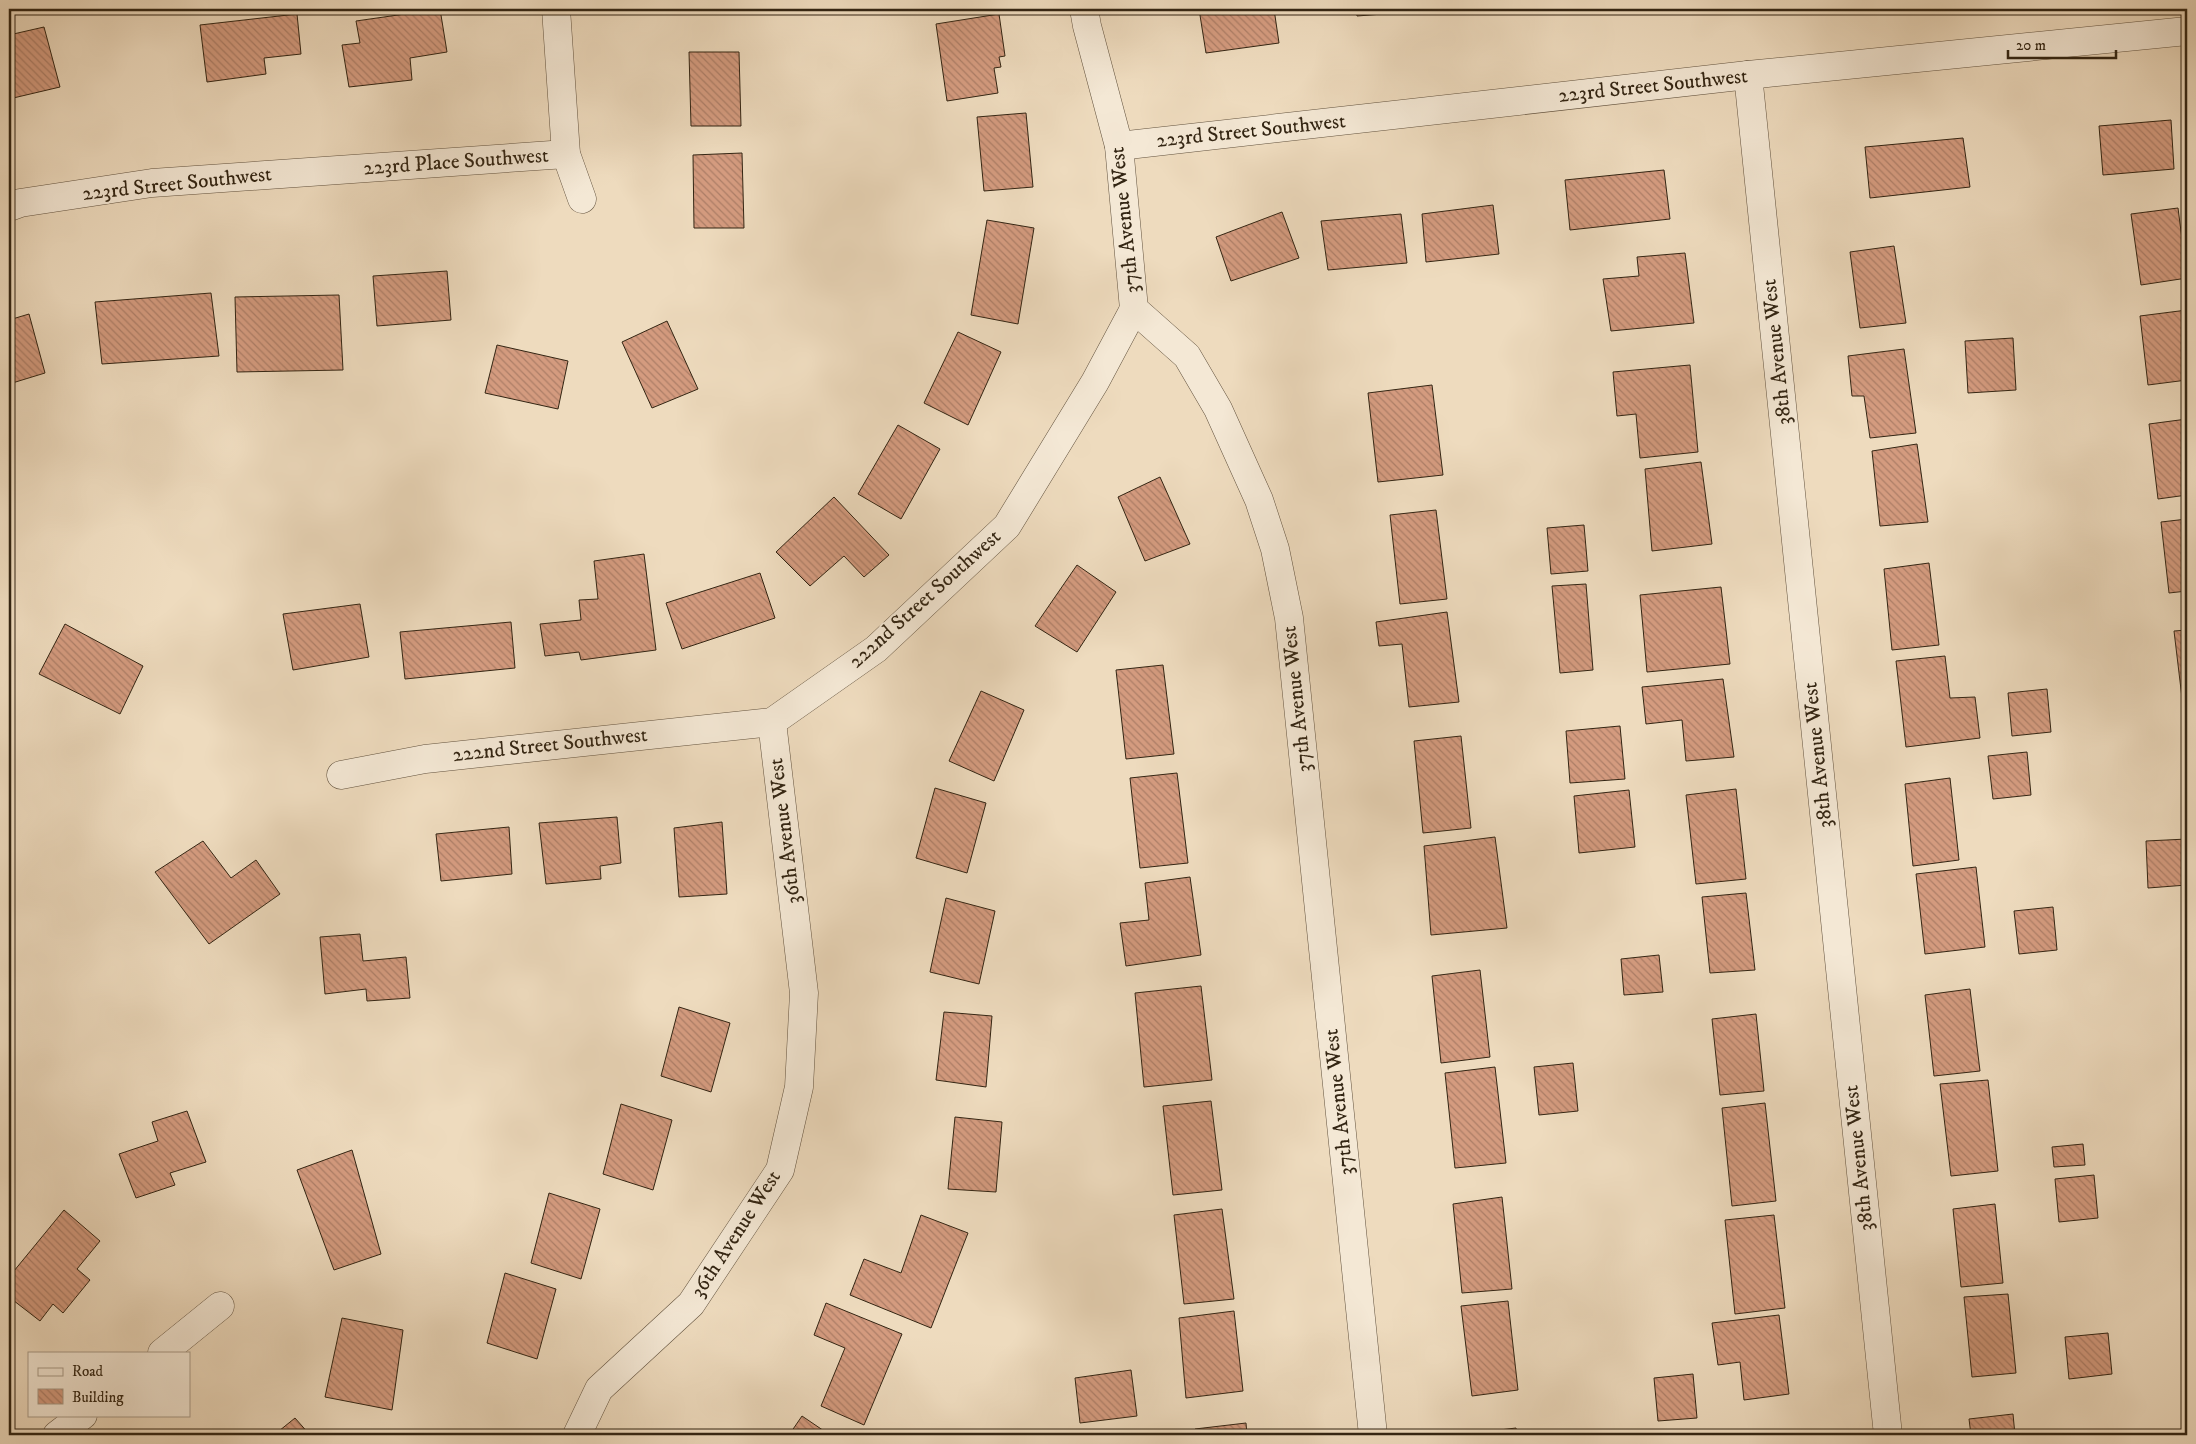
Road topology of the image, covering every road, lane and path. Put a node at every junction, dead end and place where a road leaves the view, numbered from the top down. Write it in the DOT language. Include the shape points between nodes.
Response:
graph roads {
  1 [pos="556,9"];
  2 [pos="1084,9"];
  3 [pos="2187,31"];
  4 [pos="1748,76"];
  5 [pos="1119,146"];
  6 [pos="566,154"];
  7 [pos="346,169"];
  8 [pos="582,199"];
  9 [pos="9,207"];
  10 [pos="1134,309"];
  11 [pos="772,722"];
  12 [pos="341,775"];
  13 [pos="220,1306"];
  14 [pos="163,1352"];
  15 [pos="82,1416"];
  16 [pos="57,1435"];
  17 [pos="577,1435"];
  18 [pos="1373,1435"];
  19 [pos="1888,1435"];
  1 -- 6 [label="street"];
  2 -- 5 [label="street, 37th Avenue West"];
  3 -- 4 [label="street, 223rd Street Southwest"];
  4 -- 5 [label="street, 223rd Street Southwest"];
  4 -- 19 [label="street, 38th Avenue West"];
  5 -- 10 [label="street, 37th Avenue West"];
  6 -- 7 [label="street, 223rd Place Southwest"];
  6 -- 8 [label="street"];
  7 -- 9 [label="street, 223rd Street Southwest" via="152,182 20,202"];
  10 -- 11 [label="street, 222nd Street Southwest" via="1095,382 1007,526 876,649"];
  10 -- 18 [label="street, 37th Avenue West" via="1187,356 1218,410 1255,491 1275,549 1289,618"];
  11 -- 12 [label="street, 222nd Street Southwest" via="425,759"];
  11 -- 17 [label="street, 36th Avenue West" via="804,993 799,1087 780,1170 691,1304 599,1389"];
  13 -- 14 [label="street"];
  15 -- 16 [label="street"];
}
